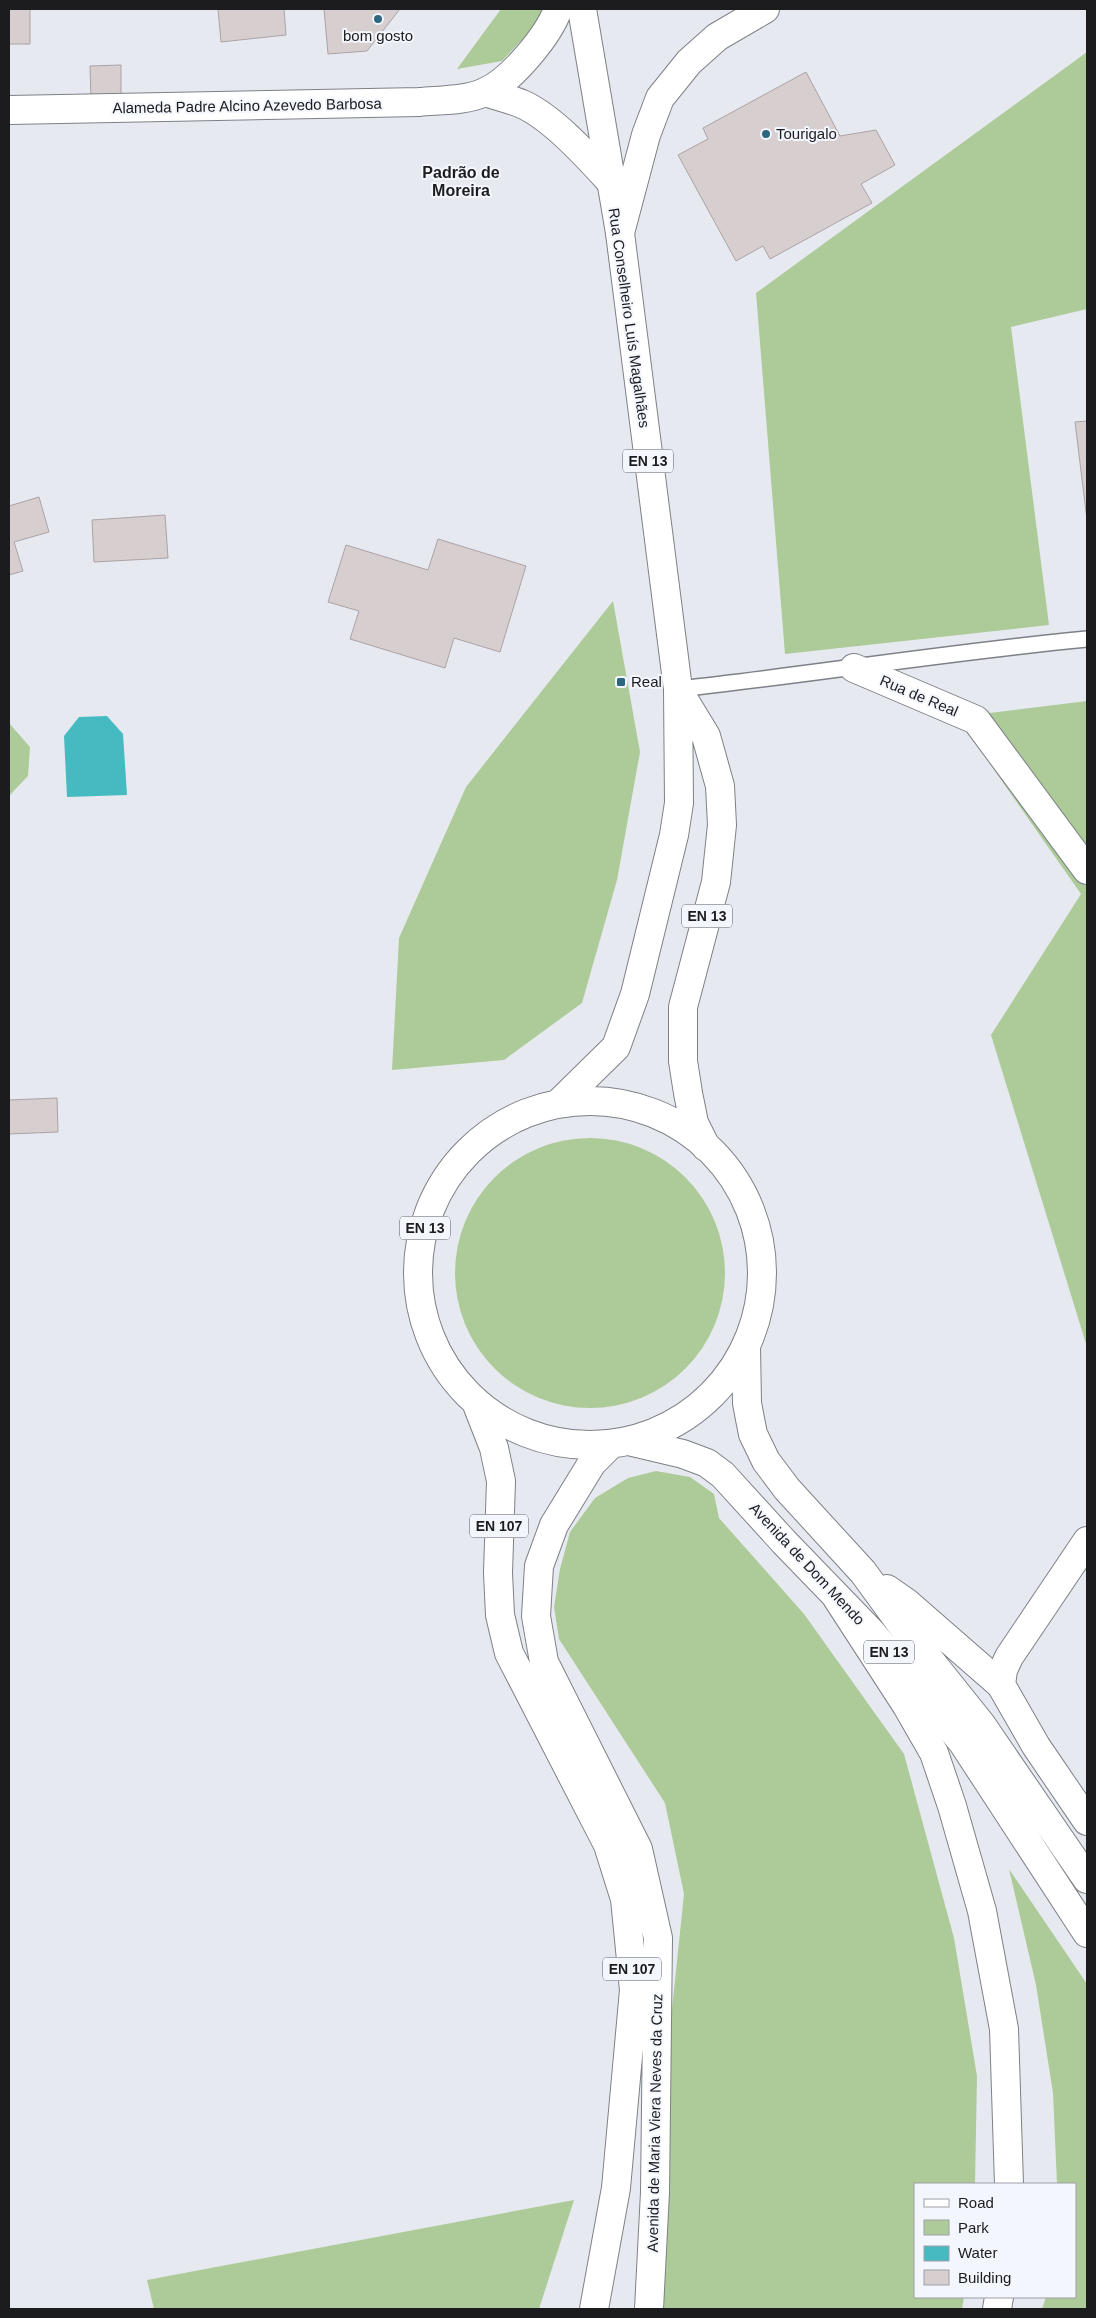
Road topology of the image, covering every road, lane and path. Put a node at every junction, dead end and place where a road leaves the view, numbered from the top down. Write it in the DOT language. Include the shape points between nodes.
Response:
graph roads {
  1 [pos="558,9"];
  2 [pos="582,9"];
  3 [pos="765,9"];
  4 [pos="485,92"];
  5 [pos="9,110"];
  6 [pos="610,181"];
  7 [pos="620,233"];
  8 [pos="1087,639"];
  9 [pos="854,668"];
  10 [pos="678,689"];
  11 [pos="1087,870"];
  12 [pos="558,1104"];
  13 [pos="706,1147"];
  14 [pos="746,1346"];
  15 [pos="476,1402"];
  16 [pos="620,1443"];
  17 [pos="1087,1541"];
  18 [pos="863,1572"];
  19 [pos="838,1598"];
  20 [pos="1001,1685"];
  21 [pos="1087,1821"];
  22 [pos="1087,1879"];
  23 [pos="1087,1933"];
  24 [pos="1009,2183"];
  25 [pos="594,2309"];
  26 [pos="649,2309"];
  1 -- 4 [label="main road, Alameda Padre Alcino Azevedo Barbosa" via="531,53"];
  2 -- 6 [label="main road, Rua Conselheiro Luís Magalhães / EN 13"];
  3 -- 7 [label="main road" via="717,36 689,62 660,98 646,135"];
  4 -- 5 [label="main road, Alameda Padre Alcino Azevedo Barbosa" via="419,102"];
  4 -- 6 [label="main road, Alameda Padre Alcino Azevedo Barbosa" via="524,104 577,145"];
  6 -- 7 [label="main road, Rua Conselheiro Luís Magalhães / EN 13"];
  7 -- 10 [label="main road, Rua Conselheiro Luís Magalhães / EN 13"];
  8 -- 9 [label="lane" via="986,649"];
  9 -- 10 [label="lane, Rua de Real"];
  9 -- 11 [label="main road, Rua de Real" via="976,720"];
  10 -- 12 [label="main road, Rua Conselheiro Luís Magalhães / EN 13" via="679,803 635,994 616,1047"];
  10 -- 13 [label="main road, Rua Conselheiro Luís Magalhães / EN 13" via="706,736 720,786 722,825 716,882 683,1008 683,1062 688,1093 694,1123"];
  12 -- 13 [label="main road, EN 13" via="618,1103 648,1111 673,1122"];
  12 -- 15 [label="main road, EN 13" via="515,1119 478,1143 444,1184 432,1206 424,1232 419,1258 419,1285 430,1336 457,1382"];
  13 -- 14 [label="main road, EN 13" via="721,1161 739,1187 752,1212 760,1242 760,1302"];
  14 -- 16 [label="main road, EN 13" via="723,1382 704,1402 678,1421"];
  14 -- 18 [label="main road, Avenida de Dom Mendo / EN 13" via="747,1403 759,1448 786,1489"];
  15 -- 16 [label="main road, EN 13" via="521,1430 547,1439 574,1445"];
  15 -- 25 [label="main road, Avenida de Maria Viera Neves da Cruz / EN 107" via="494,1448 501,1481 498,1573 500,1616 509,1653 608,1845 625,1899 634,1990 616,2188"];
  16 -- 19 [label="main road, Avenida de Dom Mendo / EN 13" via="683,1454 707,1463 723,1475"];
  16 -- 26 [label="main road, Avenida de Maria Viera Neves da Cruz / EN 107" via="592,1463 554,1525 539,1566 536,1616 544,1662 638,1849 658,1938 655,2192"];
  17 -- 20 [label="main road" via="1009,1657"];
  18 -- 20 [label="main road" via="907,1604"];
  18 -- 22 [label="main road, Avenida de Dom Mendo / EN 13" via="981,1724"];
  19 -- 23 [label="main road, Avenida de Dom Mendo / EN 13" via="902,1667 963,1743"];
  19 -- 24 [label="main road" via="908,1706 934,1753 957,1825 982,1911 1004,2029"];
  20 -- 21 [label="main road" via="1036,1746"];
}
